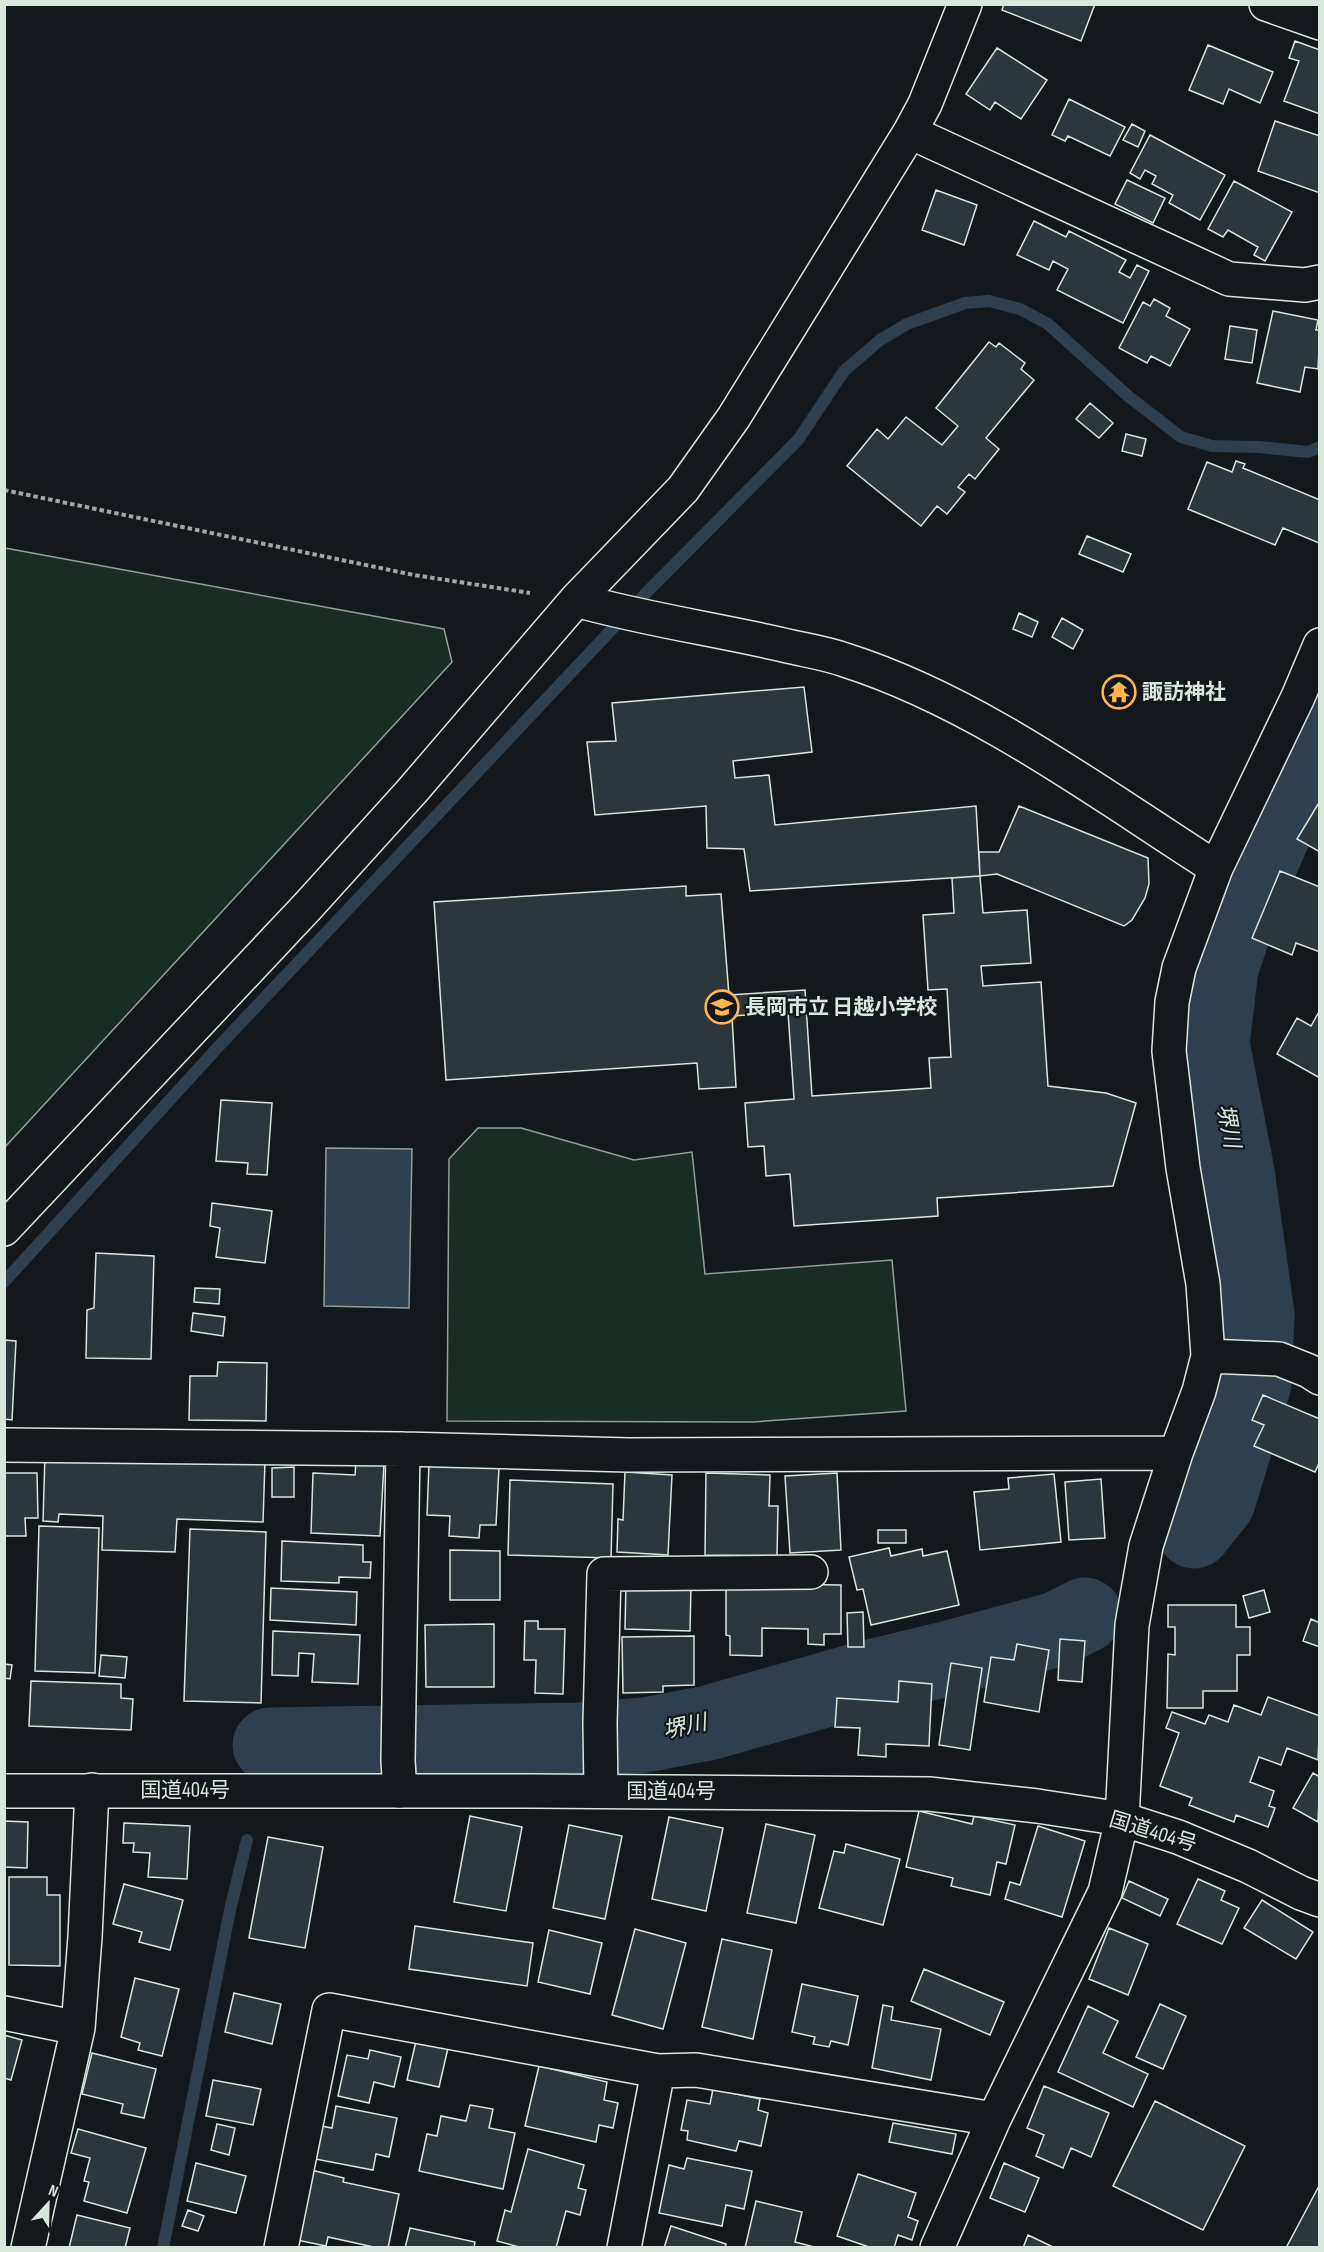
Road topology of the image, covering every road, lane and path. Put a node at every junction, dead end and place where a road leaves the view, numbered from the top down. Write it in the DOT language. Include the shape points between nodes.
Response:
graph roads {
  1 [pos="965,4"];
  2 [pos="1266,4"];
  3 [pos="1320,23"];
  4 [pos="910,132"];
  5 [pos="1320,282"];
  6 [pos="4,490"];
  7 [pos="576,600"];
  8 [pos="1320,645"];
  9 [pos="1309,704"];
  10 [pos="1216,868"];
  11 [pos="4,1228"];
  12 [pos="1208,1356"];
  13 [pos="1319,1376"];
  14 [pos="4,1445"];
  15 [pos="403,1449"];
  16 [pos="1176,1453"];
  17 [pos="812,1572"];
  18 [pos="399,1761"];
  19 [pos="92,1790"];
  20 [pos="4,1791"];
  21 [pos="601,1791"];
  22 [pos="1122,1819"];
  23 [pos="1320,1900"];
  24 [pos="4,2013"];
  25 [pos="78,2028"];
  26 [pos="658,2071"];
  27 [pos="994,2119"];
  28 [pos="28,2247"];
  29 [pos="280,2247"];
  30 [pos="624,2247"];
  31 [pos="937,2247"];
  1 -- 4 [label="main road" via="925,105"];
  2 -- 3 [label="main road"];
  4 -- 5 [label="main road" via="1229,279 1305,285"];
  4 -- 7 [label="main road" via="734,417 683,489"];
  6 -- 7 [label="path" via="414,575"];
  7 -- 10 [label="main road" via="845,660 921,690 1017,740"];
  7 -- 11 [label="main road" via="332,879"];
  8 -- 9 [label="main road"];
  9 -- 10 [label="main road"];
  10 -- 12 [label="main road" via="1179,968 1169,1051 1183,1168 1203,1284"];
  12 -- 13 [label="main road" via="1279,1359"];
  12 -- 16 [label="main road"];
  14 -- 15 [label="main road"];
  15 -- 16 [label="main road" via="628,1455"];
  15 -- 18 [label="main road"];
  16 -- 22 [label="main road" via="1146,1546 1132,1625"];
  17 -- 21 [label="main road" via="604,1574"];
  18 -- 19 [label="main road, 国道404号"];
  18 -- 21 [label="main road, 国道404号"];
  19 -- 20 [label="main road, 国道404号"];
  19 -- 25 [label="main road"];
  21 -- 22 [label="main road, 国道404号" via="929,1794"];
  22 -- 23 [label="main road, 国道404号" via="1188,1841"];
  22 -- 27 [label="main road" via="1105,1892"];
  24 -- 25 [label="main road"];
  25 -- 28 [label="main road"];
  26 -- 27 [label="main road" via="696,2070"];
  26 -- 29 [label="main road" via="329,2010"];
  26 -- 30 [label="main road"];
  27 -- 31 [label="main road"];
}
